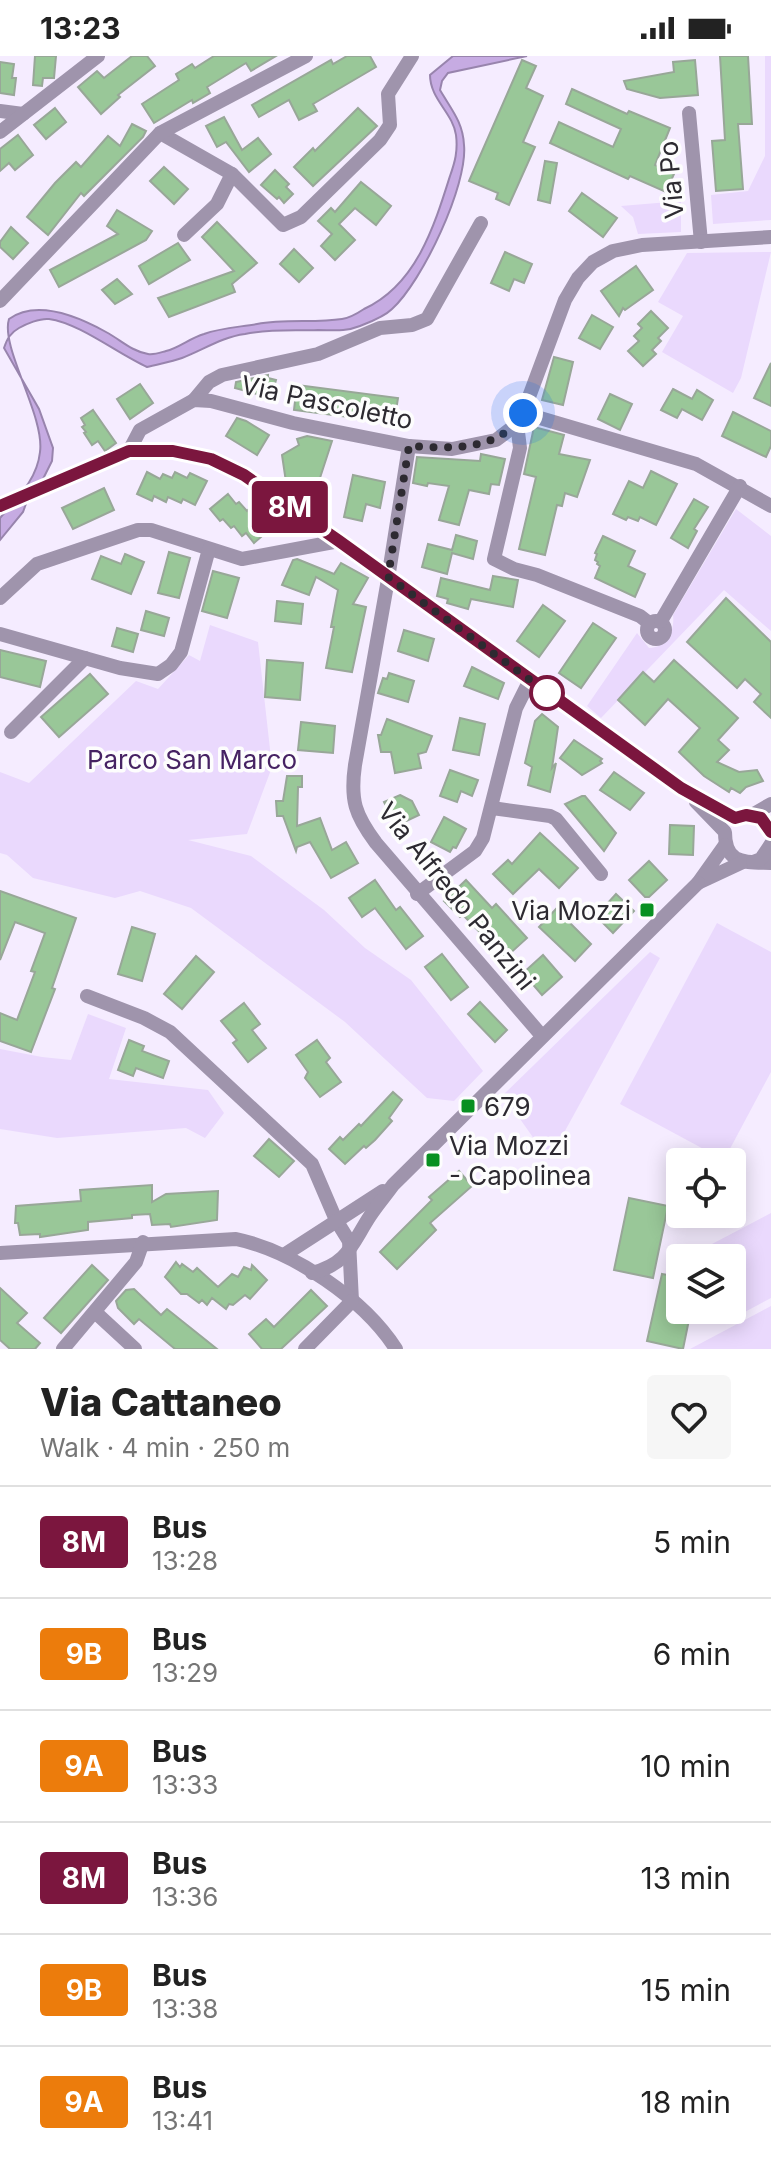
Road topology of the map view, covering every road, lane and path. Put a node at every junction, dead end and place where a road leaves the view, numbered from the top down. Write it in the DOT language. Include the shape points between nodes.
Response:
graph roads {
  1 [pos="98,56"];
  2 [pos="306,56"];
  3 [pos="412,56"];
  4 [pos="0,111"];
  5 [pos="689,113"];
  6 [pos="23,114"];
  7 [pos="0,132"];
  8 [pos="160,133"];
  9 [pos="232,174"];
  10 [pos="481,223"];
  11 [pos="184,235"];
  12 [pos="771,237"];
  13 [pos="701,242"];
  14 [pos="0,301"];
  15 [pos="194,400"];
  16 [pos="520,419"];
  17 [pos="409,446"];
  18 [pos="129,451"];
  19 [pos="740,486"];
  20 [pos="0,506"];
  21 [pos="771,506"];
  22 [pos="339,541"];
  23 [pos="209,549"];
  24 [pos="388,577"];
  25 [pos="0,598"];
  26 [pos="0,634"];
  27 [pos="85,658"];
  28 [pos="530,680"];
  29 [pos="11,732"];
  30 [pos="681,788"];
  31 [pos="771,804"];
  32 [pos="492,808"];
  33 [pos="752,815"];
  34 [pos="735,818"];
  35 [pos="770,824"];
  36 [pos="725,839"];
  37 [pos="771,844"];
  38 [pos="748,862"];
  39 [pos="771,863"];
  40 [pos="601,874"];
  41 [pos="698,883"];
  42 [pos="417,894"];
  43 [pos="87,996"];
  44 [pos="542,1036"];
  45 [pos="393,1185"];
  46 [pos="336,1220"];
  47 [pos="143,1242"];
  48 [pos="351,1251"];
  49 [pos="0,1253"];
  50 [pos="284,1255"];
  51 [pos="312,1273"];
  52 [pos="352,1301"];
  53 [pos="95,1312"];
  54 [pos="63,1349"];
  55 [pos="135,1349"];
  56 [pos="305,1349"];
  57 [pos="396,1349"];
  1 -- 6 [label="street"];
  2 -- 8 [label="street"];
  3 -- 9 [label="street" via="388,94 390,125 380,140 301,217 283,225"];
  4 -- 6 [label="street"];
  5 -- 13 [label="street, Via Po"];
  6 -- 7 [label="street"];
  8 -- 9 [label="street"];
  8 -- 14 [label="street"];
  9 -- 11 [label="street" via="217,204"];
  10 -- 15 [label="street" via="427,319 380,328 318,354 222,375"];
  12 -- 13 [label="street"];
  13 -- 16 [label="street" via="642,245 593,262 565,300"];
  15 -- 17 [label="street, Via Pascoletto"];
  15 -- 18 [label="street" via="140,430"];
  16 -- 17 [label="street, Via Pascoletto" via="496,440 452,449"];
  16 -- 19 [label="street" via="696,464"];
  16 -- 19 [label="street" via="520,448 494,559 655,622"];
  17 -- 24 [label="street, Via Alfredo Panzini"];
  18 -- 20 [label="street"];
  18 -- 22 [label="street" via="173,451 211,459 244,475"];
  19 -- 21 [label="street"];
  22 -- 23 [label="street" via="242,559"];
  22 -- 24 [label="street"];
  23 -- 25 [label="street" via="151,530 125,533 37,564"];
  23 -- 27 [label="street" via="181,652 171,665 158,674"];
  24 -- 28 [label="street"];
  24 -- 42 [label="street, Via Alfredo Panzini" via="352,785 360,820"];
  26 -- 27 [label="street"];
  27 -- 29 [label="street"];
  28 -- 30 [label="street"];
  28 -- 32 [label="street" via="519,699"];
  30 -- 34 [label="street"];
  30 -- 36 [label="street"];
  31 -- 33 [label="street"];
  32 -- 40 [label="street" via="556,819"];
  32 -- 42 [label="street" via="475,851"];
  33 -- 34 [label="street"];
  33 -- 35 [label="street"];
  34 -- 36 [label="street"];
  36 -- 38 [label="street" via="731,856"];
  36 -- 41 [label="street"];
  37 -- 38 [label="street" via="761,859"];
  38 -- 39 [label="street"];
  38 -- 41 [label="street"];
  41 -- 44 [label="street"];
  42 -- 44 [label="street, Via Alfredo Panzini"];
  43 -- 46 [label="street" via="170,1032 312,1164"];
  44 -- 45 [label="street"];
  45 -- 46 [label="street"];
  45 -- 48 [label="street"];
  46 -- 48 [label="street"];
  46 -- 50 [label="street"];
  47 -- 49 [label="street"];
  47 -- 50 [label="street" via="236,1239"];
  47 -- 53 [label="street" via="136,1262"];
  48 -- 51 [label="street"];
  48 -- 52 [label="street"];
  50 -- 51 [label="street"];
  51 -- 52 [label="street"];
  52 -- 56 [label="street"];
  52 -- 57 [label="street" via="381,1326"];
  53 -- 54 [label="street"];
  53 -- 55 [label="street"];
}
